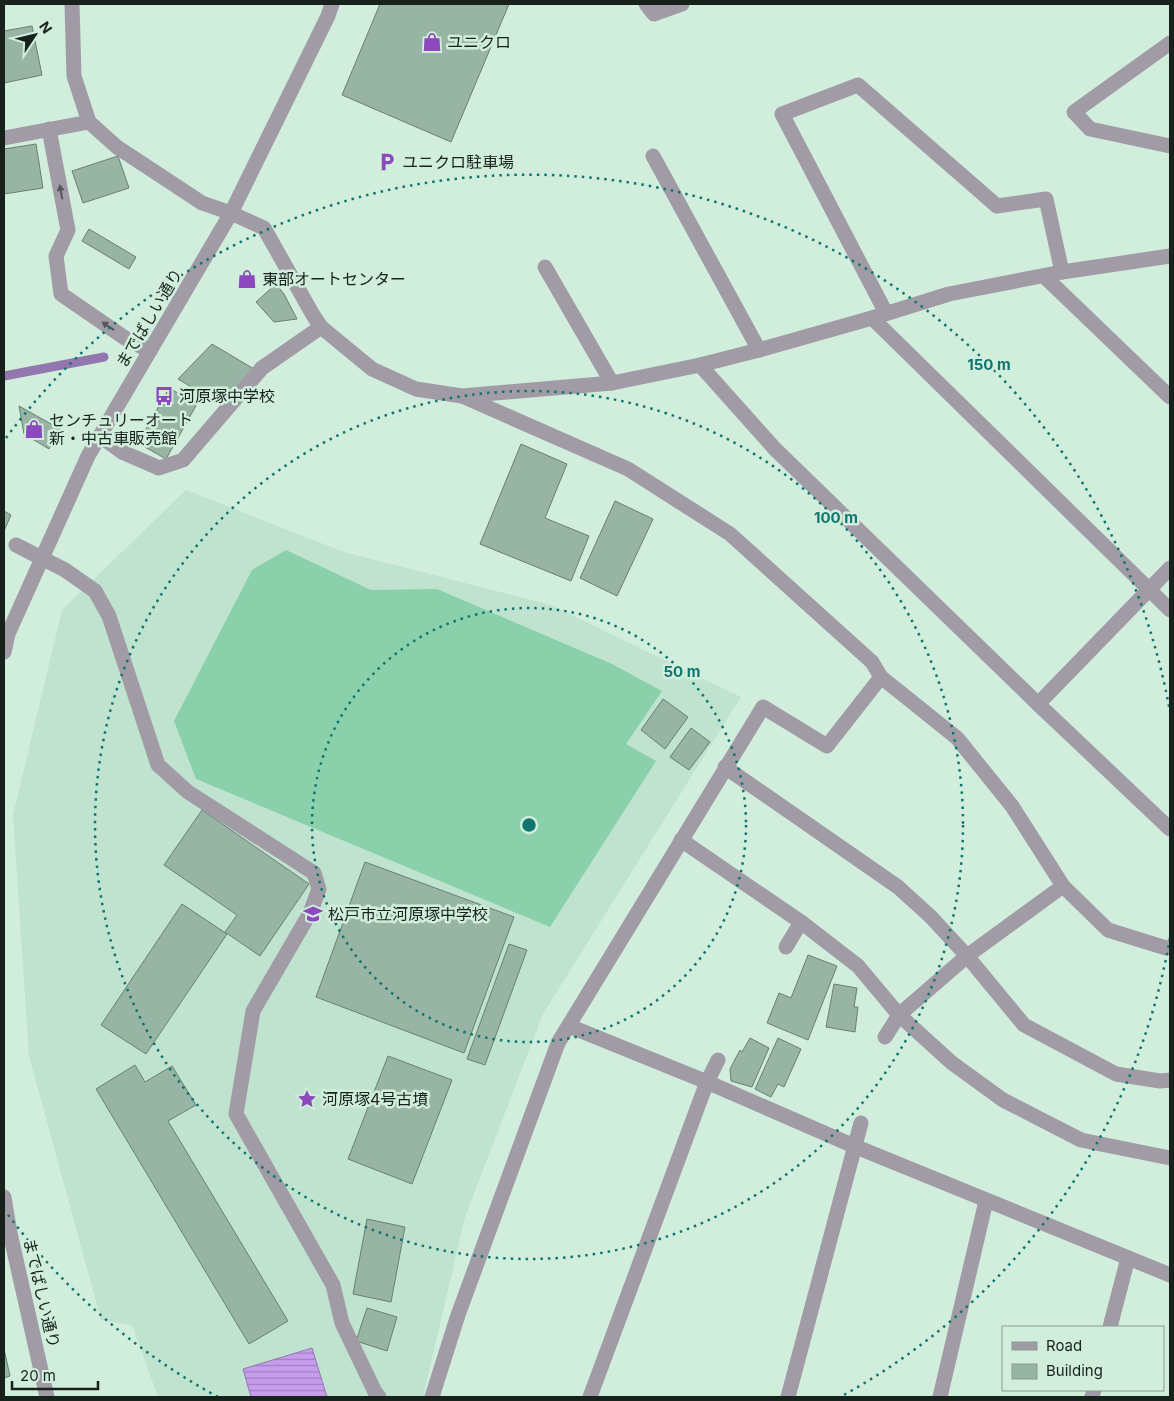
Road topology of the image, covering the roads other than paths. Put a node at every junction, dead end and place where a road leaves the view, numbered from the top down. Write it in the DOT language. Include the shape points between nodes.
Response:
graph roads {
  1 [pos="72,4"];
  2 [pos="332,4"];
  3 [pos="646,4"];
  4 [pos="682,4"];
  5 [pos="1170,43"];
  6 [pos="89,122"];
  7 [pos="49,130"];
  8 [pos="4,138"];
  9 [pos="1170,146"];
  10 [pos="653,156"];
  11 [pos="231,213"];
  12 [pos="1170,256"];
  13 [pos="546,267"];
  14 [pos="1062,272"];
  15 [pos="1045,277"];
  16 [pos="886,313"];
  17 [pos="872,318"];
  18 [pos="321,327"];
  19 [pos="759,350"];
  20 [pos="150,351"];
  21 [pos="700,365"];
  22 [pos="612,383"];
  23 [pos="462,396"];
  24 [pos="1170,397"];
  25 [pos="100,436"];
  26 [pos="16,545"];
  27 [pos="42,559"];
  28 [pos="1170,568"];
  29 [pos="1150,590"];
  30 [pos="1170,610"];
  31 [pos="6,634"];
  32 [pos="4,652"];
  33 [pos="881,677"];
  34 [pos="1038,704"];
  35 [pos="725,767"];
  36 [pos="1170,829"];
  37 [pos="681,840"];
  38 [pos="1064,886"];
  39 [pos="801,922"];
  40 [pos="786,947"];
  41 [pos="1170,947"];
  42 [pos="967,956"];
  43 [pos="899,1015"];
  44 [pos="569,1026"];
  45 [pos="885,1037"];
  46 [pos="718,1060"];
  47 [pos="1170,1080"];
  48 [pos="707,1082"];
  49 [pos="861,1123"];
  50 [pos="854,1146"];
  51 [pos="1170,1158"];
  52 [pos="4,1197"];
  53 [pos="986,1201"];
  54 [pos="7,1234"];
  55 [pos="1128,1258"];
  56 [pos="1170,1275"];
  57 [pos="1110,1326"];
  58 [pos="48,1397"];
  59 [pos="379,1397"];
  60 [pos="432,1397"];
  61 [pos="590,1397"];
  62 [pos="788,1397"];
  63 [pos="940,1397"];
  1 -- 6 [label="street" via="74,76"];
  2 -- 11 [label="street, までばしい通り"];
  3 -- 4 [label="street" via="654,14"];
  5 -- 9 [label="street" via="1074,112 1090,129"];
  6 -- 7 [label="street"];
  6 -- 11 [label="street" via="117,148 202,203"];
  7 -- 8 [label="street"];
  20 -- 7 [label="street, one-way" via="125,338 61,294 56,256 68,230"];
  10 -- 19 [label="street"];
  11 -- 18 [label="street" via="264,228"];
  11 -- 20 [label="street, までばしい通り"];
  12 -- 14 [label="street"];
  13 -- 22 [label="street"];
  14 -- 15 [label="street"];
  14 -- 16 [label="street" via="1046,199 997,206 858,85 782,114"];
  15 -- 16 [label="street" via="948,294"];
  15 -- 24 [label="street"];
  16 -- 17 [label="street"];
  17 -- 19 [label="street"];
  17 -- 29 [label="street"];
  18 -- 23 [label="street" via="372,368 416,389"];
  18 -- 25 [label="street" via="262,368 183,460 159,468 122,452"];
  19 -- 21 [label="street"];
  20 -- 25 [label="street, までばしい通り"];
  21 -- 22 [label="street"];
  21 -- 34 [label="street" via="775,449"];
  22 -- 23 [label="street"];
  23 -- 33 [label="street" via="628,469 730,534 872,662"];
  25 -- 27 [label="street, までばしい通り"];
  26 -- 27 [label="street"];
  27 -- 31 [label="street, までばしい通り"];
  27 -- 59 [label="street" via="65,570 94,591 110,616 158,765 188,792 314,873 318,889 310,913 253,1011 236,1114 333,1285 342,1323"];
  28 -- 29 [label="street"];
  29 -- 30 [label="street"];
  29 -- 34 [label="street"];
  31 -- 32 [label="street, までばしい通り"];
  33 -- 35 [label="street" via="827,746 763,707"];
  33 -- 38 [label="street" via="957,738 1012,806"];
  34 -- 36 [label="street"];
  35 -- 37 [label="street"];
  35 -- 42 [label="street" via="898,887"];
  37 -- 39 [label="street"];
  37 -- 44 [label="street"];
  38 -- 41 [label="street" via="1108,930"];
  38 -- 42 [label="street"];
  39 -- 40 [label="street"];
  39 -- 43 [label="street" via="858,966"];
  42 -- 43 [label="street"];
  42 -- 47 [label="street" via="1024,1025 1116,1074"];
  43 -- 45 [label="street"];
  43 -- 51 [label="street" via="952,1063 1003,1100 1081,1140"];
  44 -- 48 [label="street"];
  44 -- 60 [label="street" via="554,1053 458,1315"];
  46 -- 48 [label="street"];
  48 -- 50 [label="street"];
  48 -- 61 [label="street"];
  49 -- 50 [label="street"];
  50 -- 53 [label="street"];
  50 -- 62 [label="street"];
  52 -- 54 [label="street, までばしい通り"];
  53 -- 55 [label="street"];
  53 -- 63 [label="street"];
  54 -- 58 [label="street, までばしい通り"];
  55 -- 56 [label="street"];
  55 -- 57 [label="street"];
}
